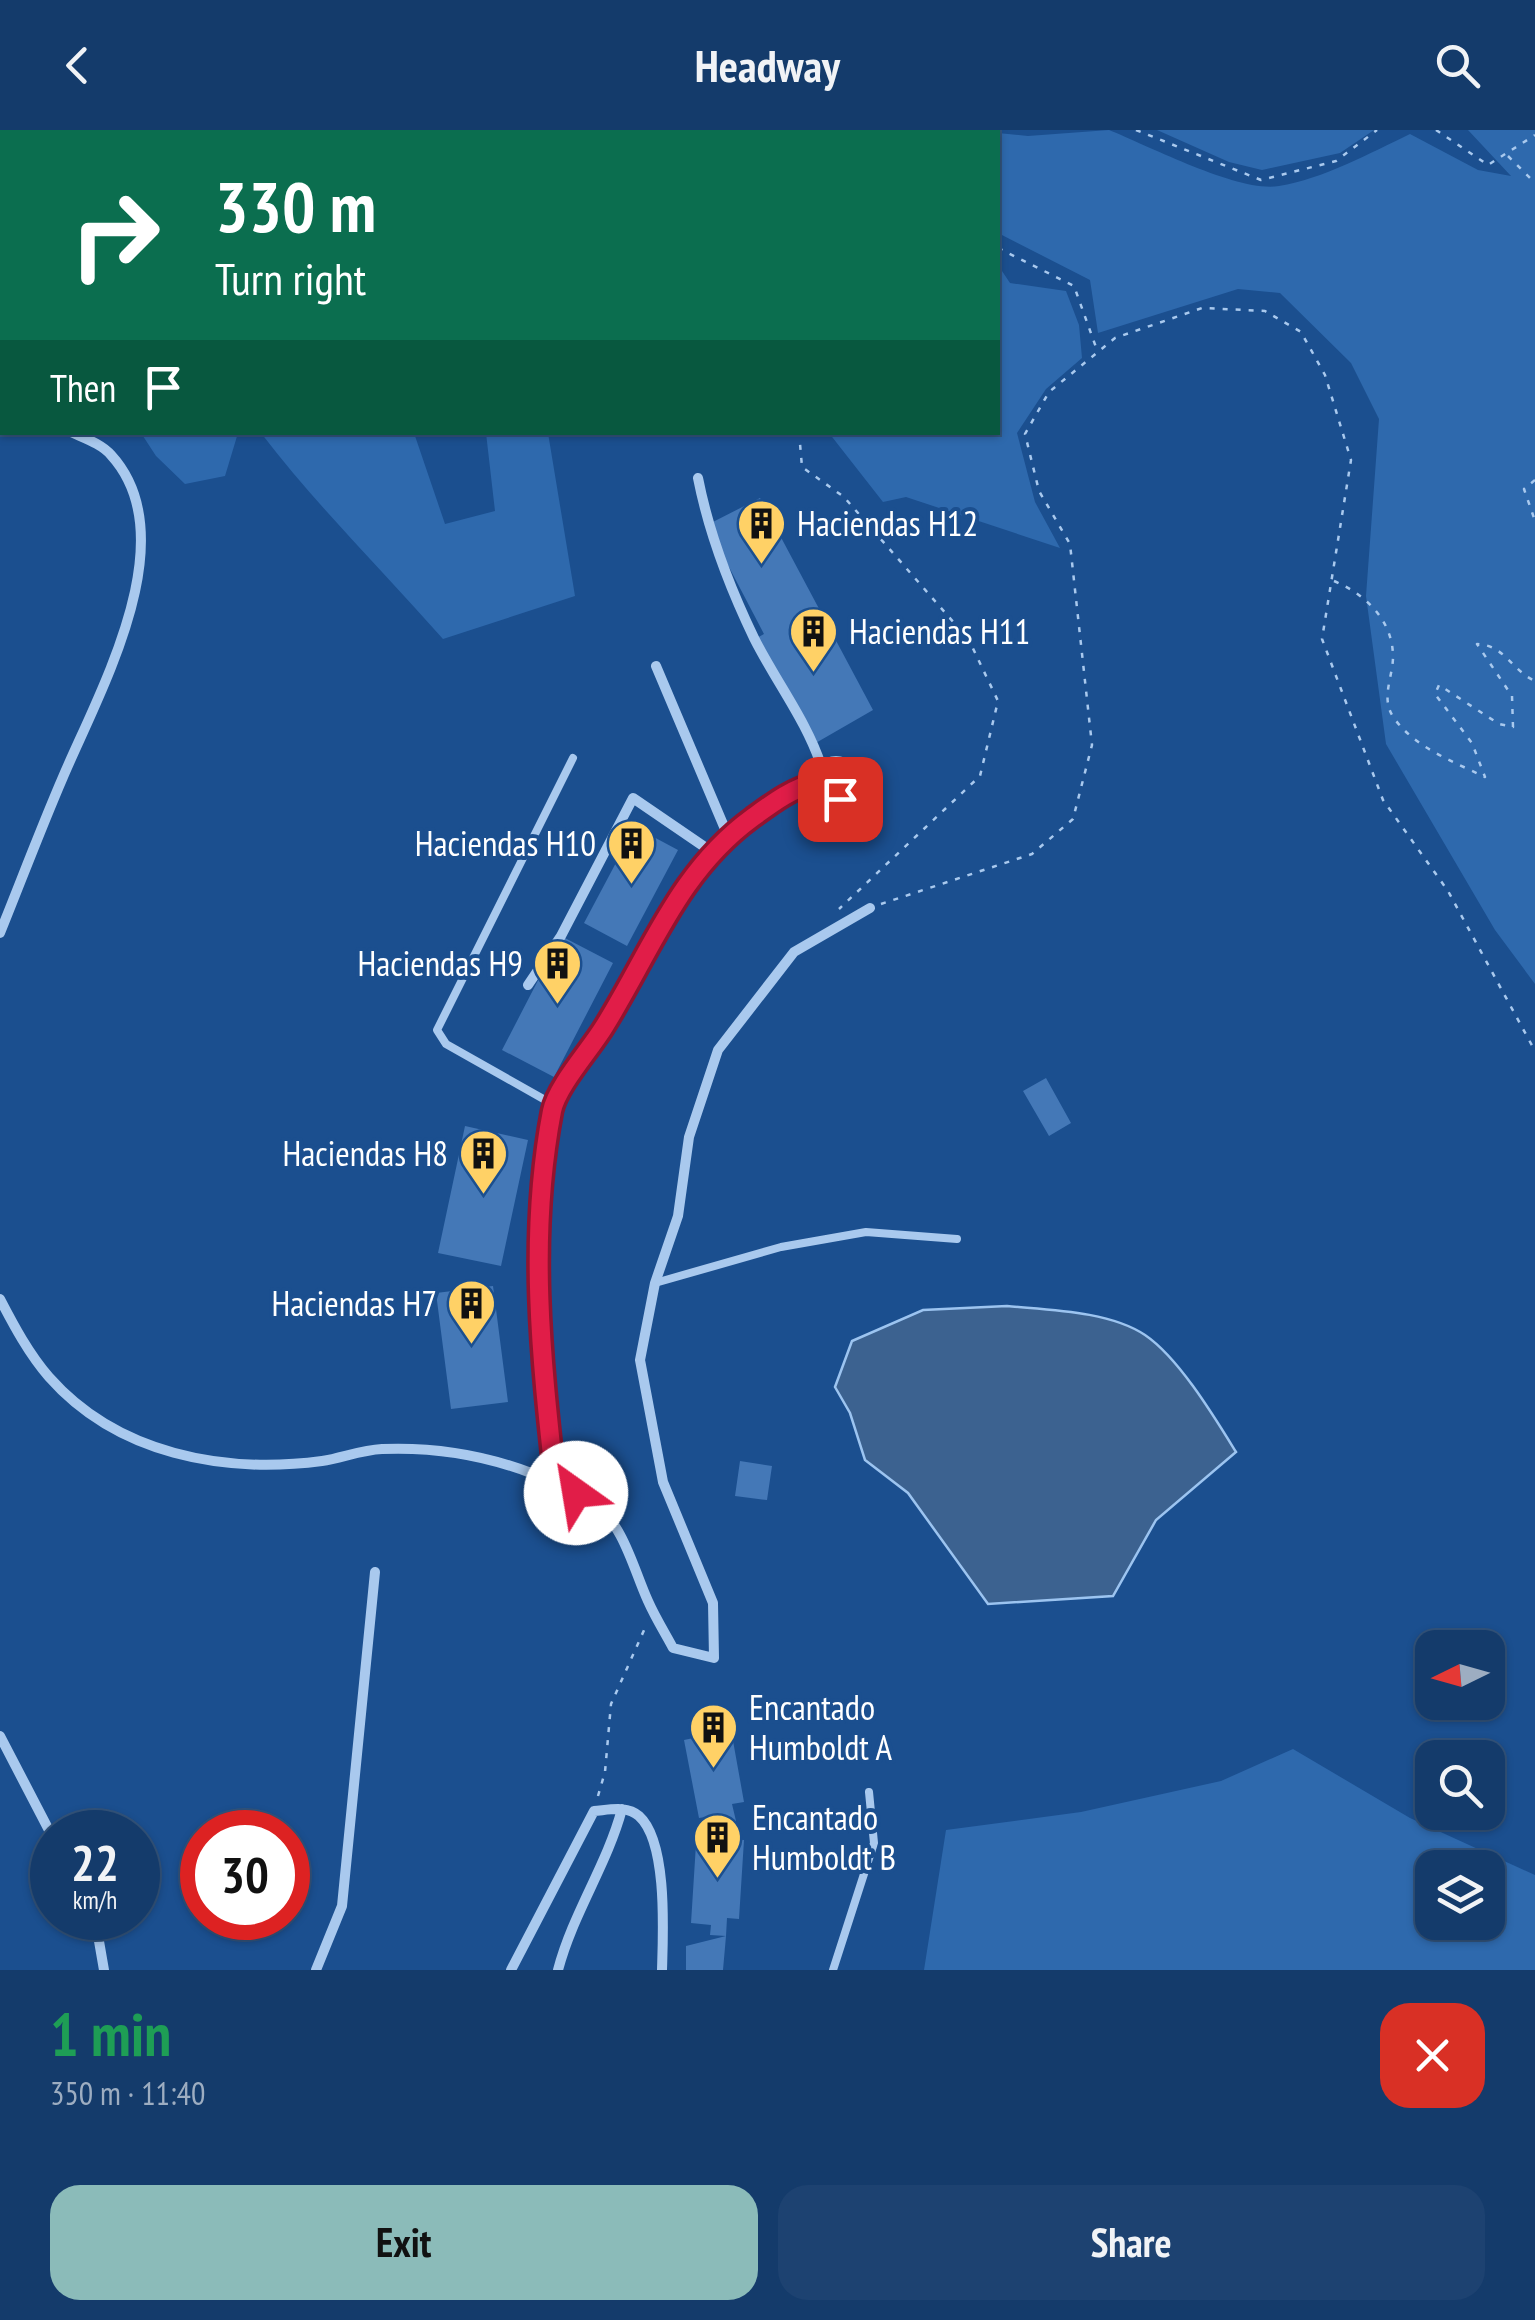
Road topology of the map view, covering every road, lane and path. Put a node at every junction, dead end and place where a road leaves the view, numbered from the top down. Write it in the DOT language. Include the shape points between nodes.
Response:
graph roads {
  1 [pos="1136,130"];
  2 [pos="1378,130"];
  3 [pos="1436,130"];
  4 [pos="1535,135"];
  5 [pos="1506,153"];
  6 [pos="1535,183"];
  7 [pos="1000,249"];
  8 [pos="1096,350"];
  9 [pos="77,435"];
  10 [pos="800,435"];
  11 [pos="698,478"];
  12 [pos="1535,480"];
  13 [pos="1535,521"];
  14 [pos="1333,581"];
  15 [pos="656,666"];
  16 [pos="1535,680"];
  17 [pos="573,758"];
  18 [pos="822,768"];
  19 [pos="817,782"];
  20 [pos="728,836"];
  21 [pos="712,852"];
  22 [pos="870,908"];
  23 [pos="837,911"];
  24 [pos="0,933"];
  25 [pos="528,985"];
  26 [pos="1535,1051"];
  27 [pos="554,1104"];
  28 [pos="957,1238"];
  29 [pos="655,1283"];
  30 [pos="0,1299"];
  31 [pos="555,1482"];
  32 [pos="375,1572"];
  33 [pos="645,1626"];
  34 [pos="0,1736"];
  35 [pos="870,1792"];
  36 [pos="622,1808"];
  37 [pos="38,1810"];
  38 [pos="594,1811"];
  39 [pos="99,1940"];
  40 [pos="104,1970"];
  41 [pos="316,1970"];
  42 [pos="511,1970"];
  43 [pos="558,1970"];
  44 [pos="662,1970"];
  45 [pos="833,1970"];
  1 -- 2 [label="path" via="1262,180 1336,161"];
  3 -- 5 [label="path" via="1488,165"];
  4 -- 5 [label="path"];
  5 -- 6 [label="path"];
  7 -- 8 [label="path" via="1074,286"];
  8 -- 14 [label="path" via="1202,308 1265,310 1301,332 1325,375 1351,460"];
  8 -- 22 [label="path" via="1050,392 1024,434 1040,492 1070,544 1092,745 1074,818 1032,854"];
  9 -- 24 [label="street" via="108,451 127,476 140,512 140,552 126,631"];
  10 -- 23 [label="path" via="802,467 844,497 969,640 998,701 980,776"];
  11 -- 18 [label="street" via="724,569"];
  12 -- 13 [label="path" via="1524,490"];
  14 -- 16 [label="path" via="1378,610 1393,655 1390,714 1410,737 1460,765 1486,777 1472,743 1435,694 1439,685 1499,724 1513,726 1512,696 1477,644 1505,653 1523,676"];
  14 -- 26 [label="path" via="1322,639 1384,800 1448,890"];
  15 -- 20 [label="street"];
  17 -- 27 [label="lane" via="437,1030 446,1044"];
  18 -- 19 [label="street"];
  18 -- 19 [label="street" via="846,764 854,786 834,800"];
  19 -- 20 [label="street" via="790,789"];
  20 -- 21 [label="street"];
  21 -- 25 [label="street" via="633,798"];
  21 -- 27 [label="street" via="662,921"];
  22 -- 29 [label="street" via="794,952 718,1050 689,1137 678,1216"];
  27 -- 31 [label="street" via="536,1263"];
  28 -- 29 [label="lane" via="866,1232 781,1247"];
  29 -- 31 [label="street" via="640,1360 663,1482 714,1603 714,1658 673,1648 629,1549 596,1504"];
  30 -- 31 [label="street" via="64,1390 92,1415 172,1455 252,1464 379,1449 443,1451"];
  32 -- 41 [label="street" via="342,1906"];
  33 -- 38 [label="path" via="612,1704"];
  34 -- 37 [label="street"];
  35 -- 45 [label="lane" via="874,1842"];
  36 -- 38 [label="street"];
  36 -- 43 [label="street"];
  36 -- 44 [label="street" via="640,1816 660,1872"];
  38 -- 42 [label="street"];
  39 -- 40 [label="street"];
}
